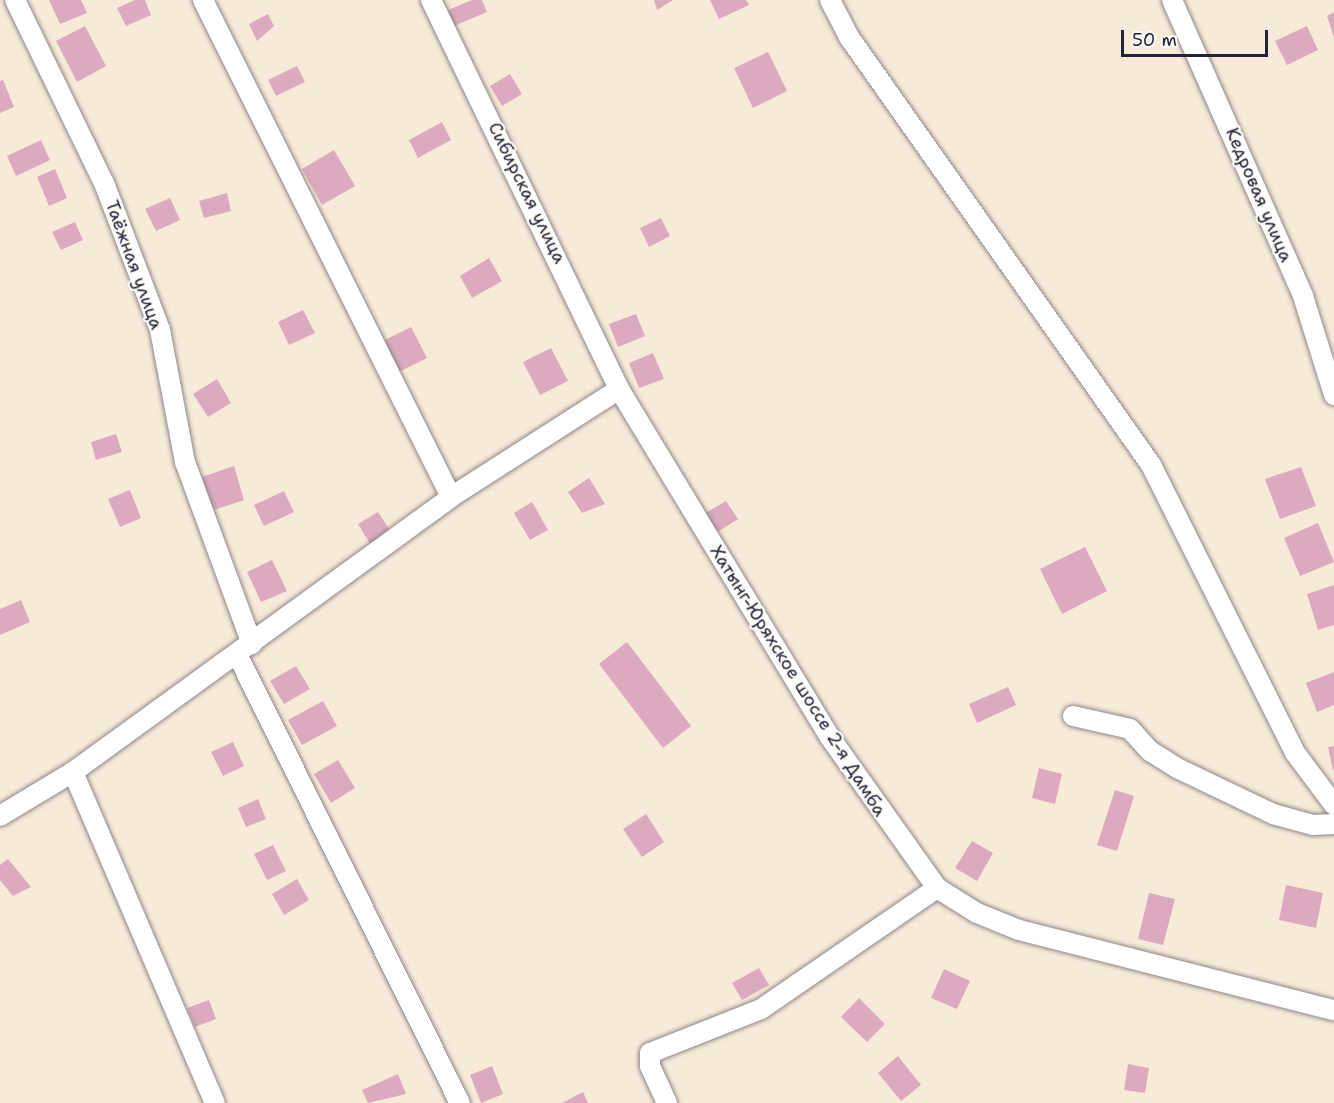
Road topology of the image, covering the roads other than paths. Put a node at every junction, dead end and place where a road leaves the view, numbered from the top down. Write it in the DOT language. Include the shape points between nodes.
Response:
graph roads {
  1 [pos="15,0"];
  2 [pos="203,0"];
  3 [pos="431,0"];
  4 [pos="830,0"];
  5 [pos="1172,0"];
  6 [pos="619,389"];
  7 [pos="1334,395"];
  8 [pos="451,497"];
  9 [pos="245,650"];
  10 [pos="1073,716"];
  11 [pos="73,772"];
  12 [pos="1334,805"];
  13 [pos="0,816"];
  14 [pos="1334,824"];
  15 [pos="937,888"];
  16 [pos="1334,1010"];
  17 [pos="215,1103"];
  18 [pos="460,1103"];
  19 [pos="667,1103"];
  1 -- 9 [label="street, Таёжная улица" via="104,183 160,330 185,462"];
  2 -- 8 [label="street"];
  3 -- 6 [label="street, Сибирская улица"];
  4 -- 12 [label="street" via="849,37 1150,465 1296,754"];
  5 -- 7 [label="street, Кедровая улица" via="1303,296"];
  6 -- 8 [label="street"];
  6 -- 15 [label="street, Хатынг-Юряхское шоссе 2-я Дамба" via="829,736"];
  8 -- 9 [label="street"];
  9 -- 11 [label="street"];
  9 -- 18 [label="street, Таёжная улица"];
  10 -- 14 [label="street" via="1130,729 1149,751 1177,768 1273,814 1313,825"];
  11 -- 13 [label="street"];
  11 -- 17 [label="street"];
  15 -- 16 [label="street, Хатынг-Юряхское шоссе 2-я Дамба" via="977,913 1019,930"];
  15 -- 19 [label="street" via="761,1009 650,1053 650,1066"];
}
